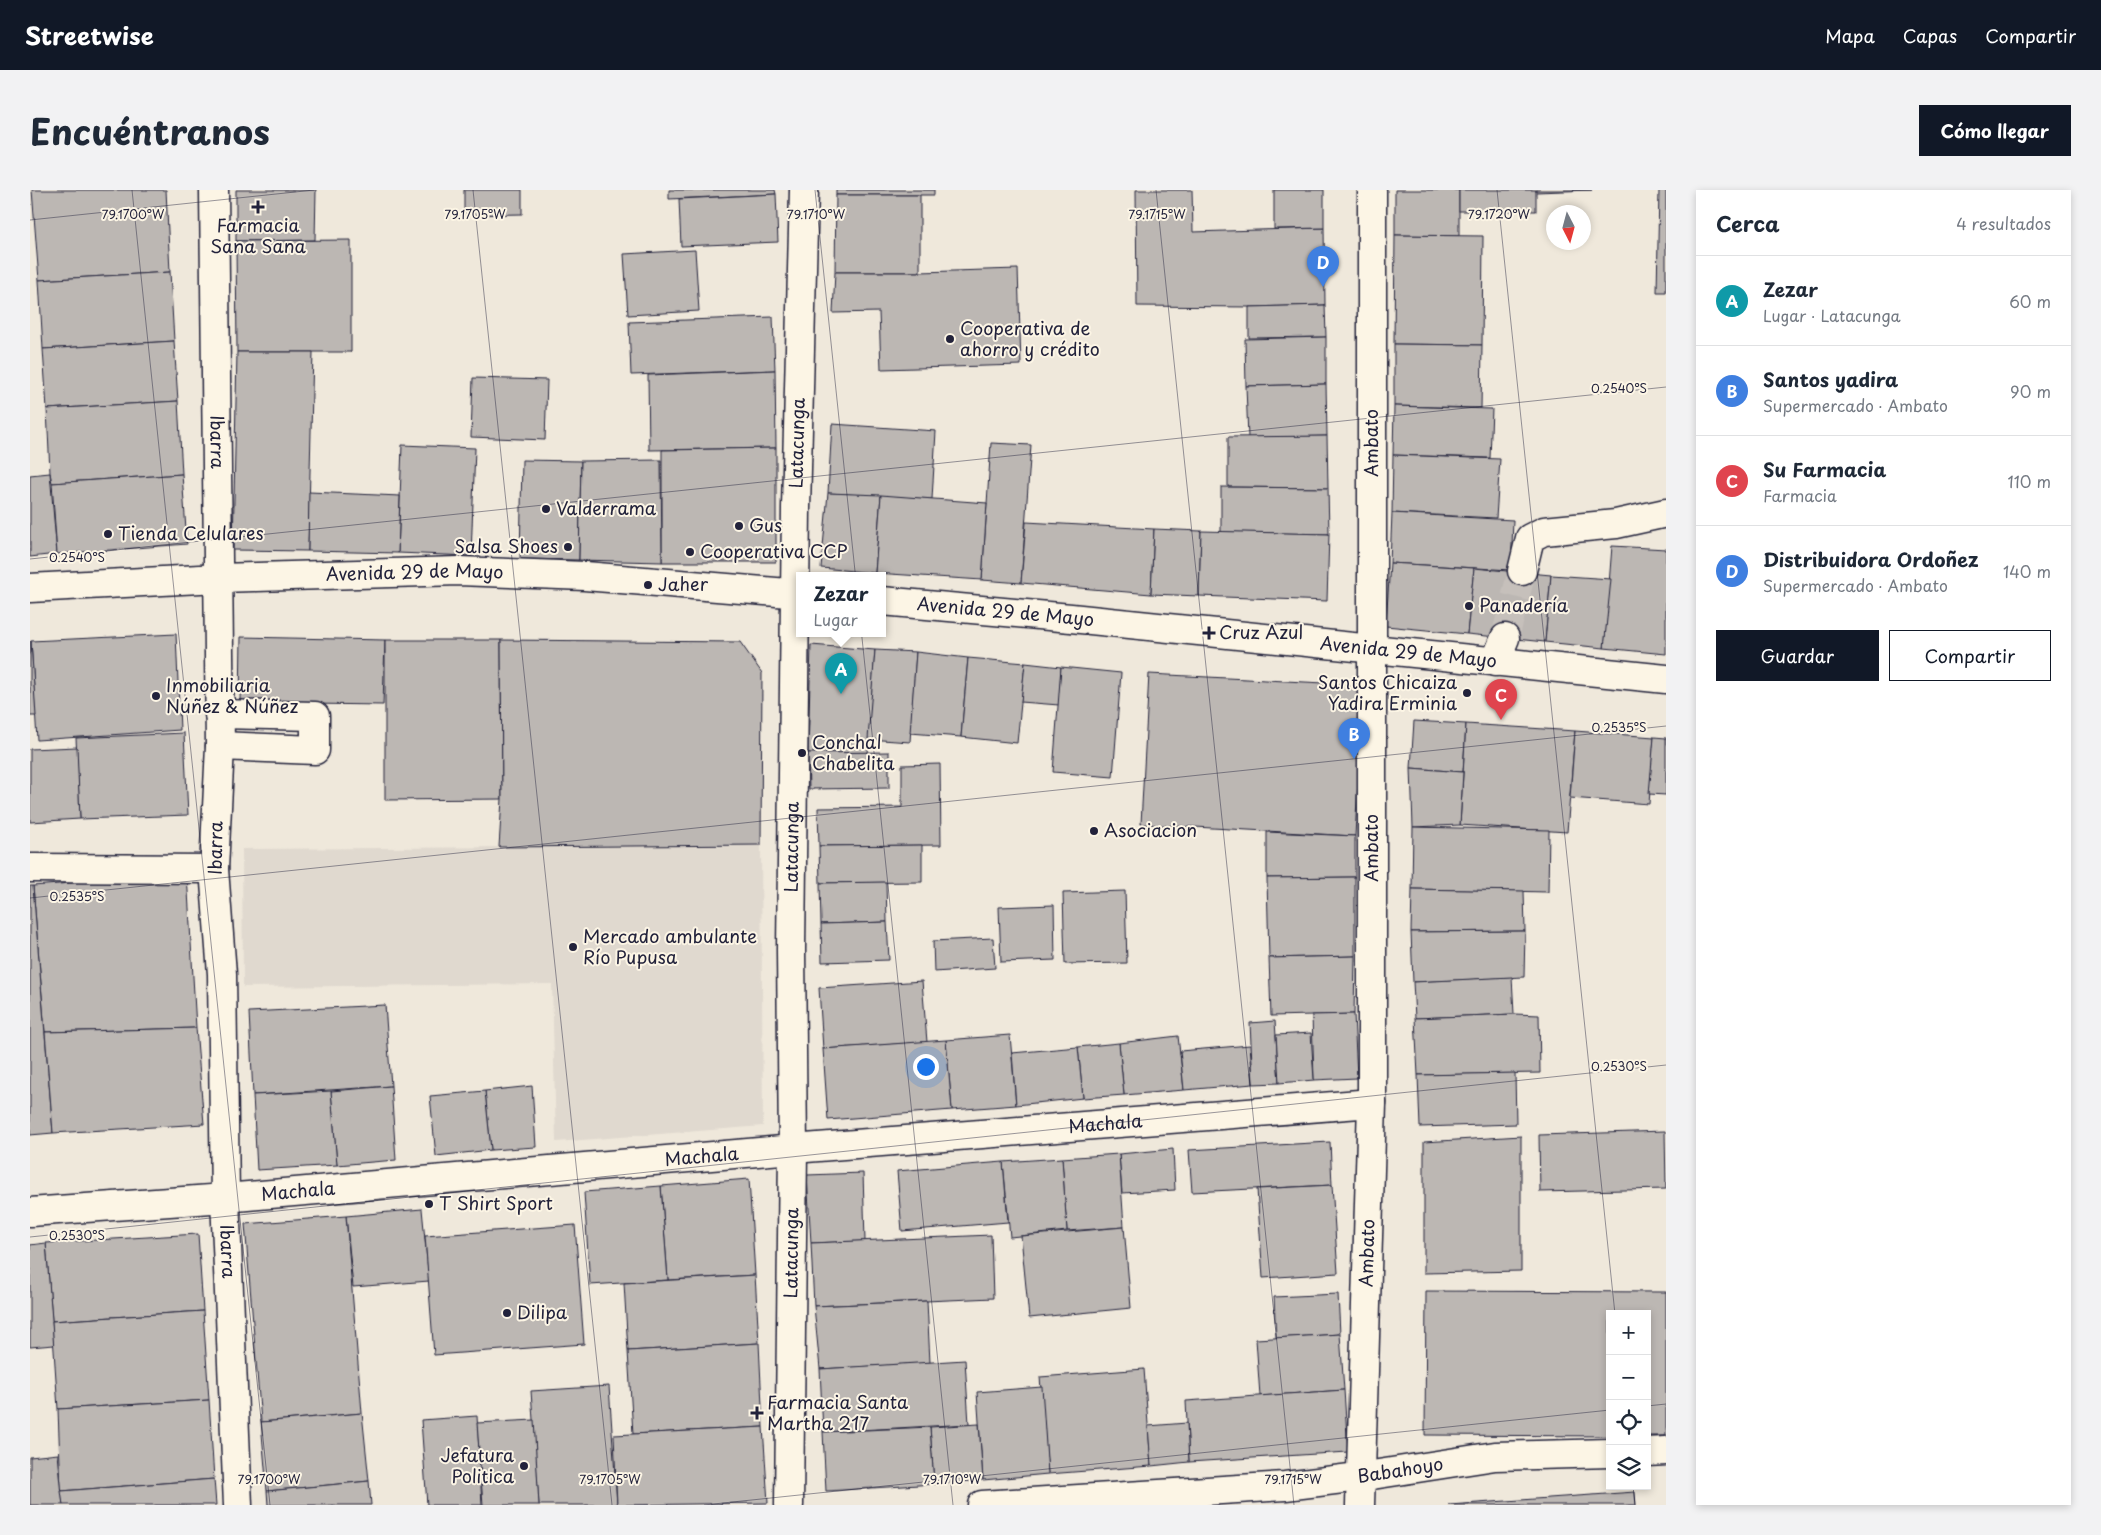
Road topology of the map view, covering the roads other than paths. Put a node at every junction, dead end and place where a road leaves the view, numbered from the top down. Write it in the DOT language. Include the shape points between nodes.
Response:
graph roads {
  1 [pos="214,190"];
  2 [pos="804,190"];
  3 [pos="1372,190"];
  4 [pos="1666,513"];
  5 [pos="1522,571"];
  6 [pos="797,572"];
  7 [pos="219,578"];
  8 [pos="30,588"];
  9 [pos="796,594"];
  10 [pos="886,602"];
  11 [pos="796,637"];
  12 [pos="1372,649"];
  13 [pos="1666,679"];
  14 [pos="219,714"];
  15 [pos="220,746"];
  16 [pos="30,868"];
  17 [pos="214,869"];
  18 [pos="1372,1103"];
  19 [pos="793,1149"];
  20 [pos="225,1198"];
  21 [pos="30,1212"];
  22 [pos="1666,1451"];
  23 [pos="1651,1452"];
  24 [pos="1606,1453"];
  25 [pos="1360,1477"];
  26 [pos="238,1505"];
  27 [pos="789,1505"];
  28 [pos="982,1505"];
  29 [pos="1360,1505"];
  1 -- 7 [label="street, Ibarra"];
  2 -- 6 [label="street, Latacunga"];
  3 -- 12 [label="street, Ambato"];
  4 -- 5 [label="street" via="1616,524 1544,531 1530,538"];
  7 -- 8 [label="street, Avenida 29 de Mayo"];
  7 -- 9 [label="street, Avenida 29 de Mayo" via="460,571 595,577"];
  7 -- 14 [label="street, Ibarra"];
  10 -- 12 [label="street, Avenida 29 de Mayo"];
  11 -- 19 [label="street, Latacunga" via="791,950"];
  12 -- 13 [label="street, Avenida 29 de Mayo" via="1500,650"];
  12 -- 18 [label="street, Ambato"];
  14 -- 15 [label="street, Ibarra"];
  14 -- 15 [label="street" via="315,716 315,750"];
  15 -- 17 [label="street, Ibarra"];
  16 -- 17 [label="street"];
  17 -- 20 [label="street, Ibarra" via="222,974"];
  18 -- 19 [label="street, Machala"];
  18 -- 25 [label="street, Ambato"];
  19 -- 20 [label="street, Machala"];
  19 -- 27 [label="street, Latacunga"];
  20 -- 21 [label="street, Machala"];
  20 -- 26 [label="street, Ibarra"];
  22 -- 23 [label="street"];
  24 -- 25 [label="street, Babahoyo" via="1495,1456"];
  25 -- 28 [label="street, Babahoyo" via="1285,1486"];
  25 -- 29 [label="street, Ambato"];
}
